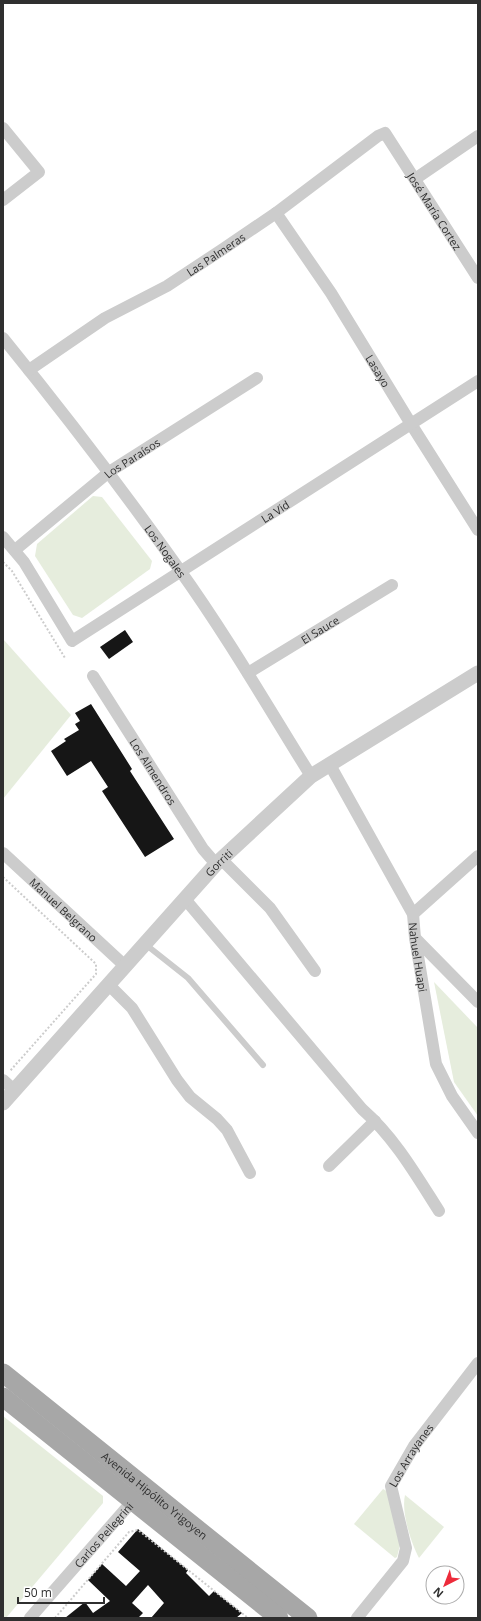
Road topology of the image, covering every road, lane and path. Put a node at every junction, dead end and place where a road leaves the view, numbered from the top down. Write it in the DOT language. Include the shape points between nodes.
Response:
graph roads {
  1 [pos="3,128"];
  2 [pos="478,136"];
  3 [pos="392,143"];
  4 [pos="415,179"];
  5 [pos="3,200"];
  6 [pos="276,213"];
  7 [pos="478,278"];
  8 [pos="3,338"];
  9 [pos="29,370"];
  10 [pos="258,378"];
  11 [pos="478,381"];
  12 [pos="411,424"];
  13 [pos="109,472"];
  14 [pos="478,530"];
  15 [pos="3,537"];
  16 [pos="15,550"];
  17 [pos="3,562"];
  18 [pos="180,570"];
  19 [pos="392,585"];
  20 [pos="65,658"];
  21 [pos="248,673"];
  22 [pos="478,673"];
  23 [pos="94,676"];
  24 [pos="330,765"];
  25 [pos="311,776"];
  26 [pos="3,853"];
  27 [pos="478,856"];
  28 [pos="219,862"];
  29 [pos="3,877"];
  30 [pos="185,899"];
  31 [pos="413,914"];
  32 [pos="415,938"];
  33 [pos="145,944"];
  34 [pos="124,966"];
  35 [pos="315,971"];
  36 [pos="108,984"];
  37 [pos="478,1002"];
  38 [pos="263,1065"];
  39 [pos="8,1081"];
  40 [pos="3,1103"];
  41 [pos="375,1121"];
  42 [pos="478,1133"];
  43 [pos="329,1166"];
  44 [pos="250,1173"];
  45 [pos="439,1211"];
  46 [pos="478,1363"];
  47 [pos="3,1373"];
  48 [pos="3,1397"];
  49 [pos="139,1494"];
  50 [pos="30,1618"];
  51 [pos="55,1618"];
  52 [pos="248,1618"];
  53 [pos="279,1618"];
  54 [pos="308,1618"];
  55 [pos="357,1618"];
  1 -- 5 [label="street" via="39,172"];
  2 -- 4 [label="street"];
  3 -- 4 [label="street, José María Cortez"];
  3 -- 6 [label="street, Las Palmeras" via="384,133 378,136"];
  4 -- 7 [label="street, José María Cortez"];
  6 -- 9 [label="street, Las Palmeras" via="168,286 105,318"];
  6 -- 12 [label="street, Lasayo" via="331,292"];
  8 -- 9 [label="street, Los Nogales"];
  9 -- 13 [label="street, Los Nogales"];
  10 -- 13 [label="street, Los Paraísos"];
  11 -- 12 [label="street, La Vid"];
  12 -- 14 [label="street, Lasayo"];
  12 -- 18 [label="street, La Vid"];
  13 -- 16 [label="street, Los Paraísos"];
  13 -- 18 [label="street, Los Nogales"];
  15 -- 16 [label="street"];
  16 -- 18 [label="street, La Vid" via="72,641"];
  17 -- 20 [label="path" via="12,571"];
  18 -- 21 [label="street, Los Nogales"];
  19 -- 21 [label="street, El Sauce"];
  21 -- 25 [label="street, Los Nogales"];
  22 -- 24 [label="street, Gorriti"];
  23 -- 28 [label="street, Los Almendros" via="203,849"];
  24 -- 25 [label="street, Gorriti"];
  24 -- 31 [label="street, Nahuel Huapi"];
  25 -- 28 [label="street, Gorriti"];
  26 -- 34 [label="street, Manuel Belgrano"];
  27 -- 31 [label="street"];
  28 -- 30 [label="street, Gorriti"];
  28 -- 35 [label="street, Los Almendros" via="270,908"];
  29 -- 39 [label="path" via="96,964 96,974"];
  30 -- 33 [label="street, Gorriti"];
  30 -- 41 [label="street" via="362,1109"];
  31 -- 32 [label="street, Nahuel Huapi"];
  32 -- 37 [label="street"];
  32 -- 42 [label="street, Nahuel Huapi" via="436,1064 452,1096"];
  33 -- 34 [label="street, Gorriti"];
  33 -- 38 [label="lane" via="188,978"];
  34 -- 36 [label="street, Gorriti"];
  36 -- 39 [label="street, Gorriti"];
  36 -- 44 [label="street" via="132,1008 176,1080 190,1097 227,1130"];
  39 -- 40 [label="street, Gorriti"];
  41 -- 43 [label="street"];
  41 -- 45 [label="street" via="401,1152"];
  46 -- 55 [label="street, Los Arrayanes" via="414,1446 391,1486 406,1548 403,1561"];
  47 -- 49 [label="main road, Avenida Hipólito Yrigoyen"];
  48 -- 49 [label="main road, Avenida Hipólito Yrigoyen"];
  49 -- 50 [label="street, Carlos Pellegrini"];
  49 -- 53 [label="main road, Avenida Hipólito Yrigoyen"];
  49 -- 54 [label="main road, Avenida Hipólito Yrigoyen"];
  51 -- 52 [label="path" via="129,1532 138,1530"];
}
